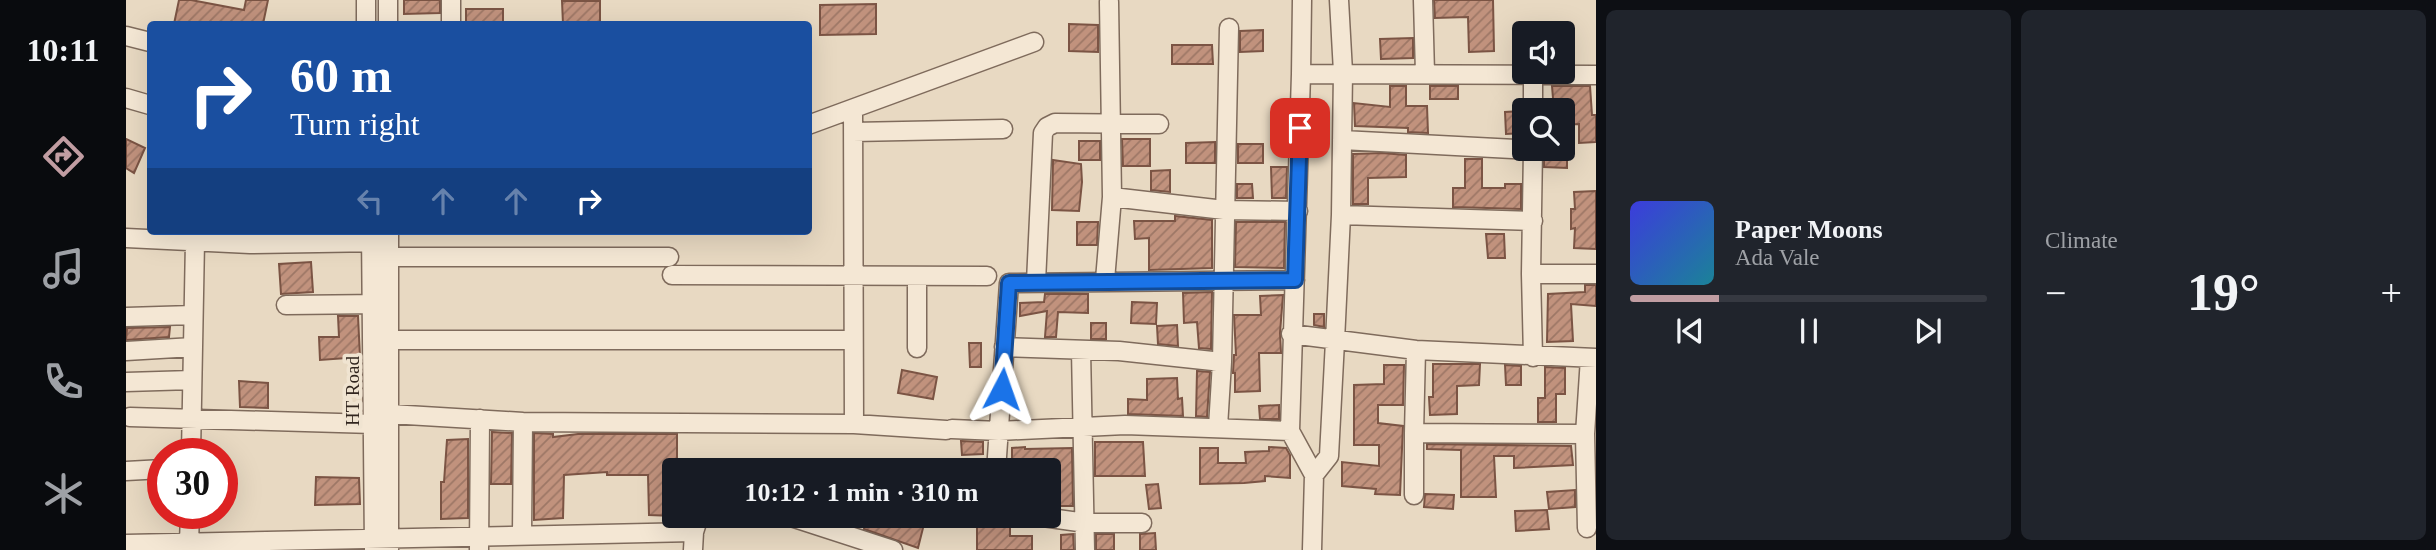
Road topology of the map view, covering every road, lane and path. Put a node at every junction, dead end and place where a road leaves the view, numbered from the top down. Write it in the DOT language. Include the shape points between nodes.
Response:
graph roads {
  1 [pos="366,0"];
  2 [pos="388,0"];
  3 [pos="451,0"];
  4 [pos="1302,0"];
  5 [pos="1339,0"];
  6 [pos="1423,0"];
  7 [pos="1109,2"];
  8 [pos="366,21"];
  9 [pos="388,21"];
  10 [pos="451,21"];
  11 [pos="1229,28"];
  12 [pos="126,36"];
  13 [pos="147,41"];
  14 [pos="1034,42"];
  15 [pos="1343,72"];
  16 [pos="1301,74"];
  17 [pos="1425,74"];
  18 [pos="1512,75"];
  19 [pos="1575,75"];
  20 [pos="1596,75"];
  21 [pos="126,98"];
  22 [pos="147,104"];
  23 [pos="853,110"];
  24 [pos="1111,122"];
  25 [pos="812,124"];
  26 [pos="1160,124"];
  27 [pos="1003,129"];
  28 [pos="853,132"];
  29 [pos="1342,140"];
  30 [pos="1512,148"];
  31 [pos="1533,161"];
  32 [pos="1112,197"];
  33 [pos="1224,210"];
  34 [pos="1298,211"];
  35 [pos="1341,215"];
  36 [pos="1533,221"];
  37 [pos="126,238"];
  38 [pos="206,238"];
  39 [pos="382,241"];
  40 [pos="1531,274"];
  41 [pos="1596,274"];
  42 [pos="853,275"];
  43 [pos="917,276"];
  44 [pos="988,276"];
  45 [pos="1105,280"];
  46 [pos="1295,280"];
  47 [pos="1223,281"];
  48 [pos="1036,282"];
  49 [pos="381,304"];
  50 [pos="286,305"];
  51 [pos="193,315"];
  52 [pos="126,317"];
  53 [pos="1291,334"];
  54 [pos="381,340"];
  55 [pos="853,340"];
  56 [pos="1335,341"];
  57 [pos="1004,347"];
  58 [pos="917,348"];
  59 [pos="1081,350"];
  60 [pos="1416,350"];
  61 [pos="126,351"];
  62 [pos="193,353"];
  63 [pos="1533,357"];
  64 [pos="1593,358"];
  65 [pos="126,359"];
  66 [pos="1222,362"];
  67 [pos="192,380"];
  68 [pos="126,382"];
  69 [pos="390,414"];
  70 [pos="130,417"];
  71 [pos="191,418"];
  72 [pos="480,419"];
  73 [pos="523,422"];
  74 [pos="373,424"];
  75 [pos="854,424"];
  76 [pos="1083,426"];
  77 [pos="1218,427"];
  78 [pos="999,431"];
  79 [pos="1290,431"];
  80 [pos="1414,433"];
  81 [pos="1585,434"];
  82 [pos="191,438"];
  83 [pos="997,458"];
  84 [pos="147,470"];
  85 [pos="126,471"];
  86 [pos="1314,475"];
  87 [pos="1414,495"];
  88 [pos="1061,520"];
  89 [pos="1086,523"];
  90 [pos="1142,523"];
  91 [pos="825,528"];
  92 [pos="1587,528"];
  93 [pos="189,529"];
  94 [pos="695,533"];
  95 [pos="522,534"];
  96 [pos="189,543"];
  97 [pos="479,543"];
  98 [pos="126,544"];
  99 [pos="381,544"];
  100 [pos="893,550"];
  101 [pos="1085,550"];
  102 [pos="1312,550"];
  1 -- 8 [label="street"];
  2 -- 9 [label="street"];
  3 -- 10 [label="street"];
  4 -- 16 [label="street"];
  5 -- 15 [label="street"];
  6 -- 17 [label="street"];
  7 -- 24 [label="street"];
  11 -- 33 [label="street"];
  12 -- 13 [label="street"];
  14 -- 23 [label="street"];
  15 -- 16 [label="street"];
  15 -- 17 [label="street"];
  15 -- 29 [label="street"];
  16 -- 34 [label="street"];
  17 -- 18 [label="street"];
  19 -- 20 [label="street"];
  21 -- 22 [label="street"];
  23 -- 25 [label="street"];
  23 -- 28 [label="street"];
  24 -- 26 [label="street"];
  24 -- 32 [label="street"];
  24 -- 48 [label="street" via="1055,123 1043,133"];
  27 -- 28 [label="street"];
  28 -- 42 [label="street"];
  29 -- 30 [label="street"];
  29 -- 35 [label="street"];
  31 -- 36 [label="street"];
  32 -- 33 [label="street"];
  32 -- 45 [label="street"];
  33 -- 34 [label="street"];
  33 -- 47 [label="street"];
  34 -- 46 [label="street"];
  35 -- 36 [label="street"];
  35 -- 56 [label="street"];
  36 -- 40 [label="street"];
  37 -- 38 [label="street"];
  38 -- 39 [label="street" via="250,244"];
  38 -- 51 [label="street"];
  39 -- 42 [label="street" via="671,266"];
  39 -- 49 [label="street, HT Road"];
  40 -- 41 [label="street"];
  40 -- 63 [label="street"];
  42 -- 43 [label="street"];
  42 -- 55 [label="street"];
  43 -- 44 [label="street"];
  43 -- 58 [label="street"];
  45 -- 47 [label="street"];
  45 -- 48 [label="street"];
  46 -- 47 [label="street"];
  46 -- 53 [label="street"];
  47 -- 66 [label="street"];
  48 -- 57 [label="street" via="1009,283"];
  49 -- 50 [label="street"];
  49 -- 54 [label="street, HT Road"];
  51 -- 52 [label="street"];
  51 -- 62 [label="street"];
  53 -- 56 [label="street"];
  53 -- 79 [label="street"];
  54 -- 55 [label="street"];
  54 -- 69 [label="street, HT Road"];
  54 -- 74 [label="street, HT Road"];
  55 -- 75 [label="street"];
  56 -- 60 [label="street"];
  56 -- 86 [label="street" via="1329,456"];
  57 -- 59 [label="street"];
  57 -- 78 [label="street"];
  59 -- 66 [label="street"];
  59 -- 76 [label="street"];
  60 -- 63 [label="street"];
  60 -- 80 [label="street"];
  61 -- 62 [label="street"];
  62 -- 65 [label="street"];
  62 -- 67 [label="street"];
  63 -- 64 [label="street"];
  64 -- 81 [label="street"];
  66 -- 77 [label="street"];
  67 -- 68 [label="street"];
  67 -- 71 [label="street"];
  69 -- 72 [label="street"];
  69 -- 74 [label="street"];
  69 -- 99 [label="street, HT Road"];
  70 -- 71 [label="street"];
  71 -- 74 [label="street"];
  71 -- 82 [label="street"];
  72 -- 73 [label="street"];
  72 -- 97 [label="street"];
  73 -- 75 [label="street"];
  73 -- 95 [label="street"];
  74 -- 99 [label="street, HT Road"];
  75 -- 78 [label="street"];
  76 -- 77 [label="street"];
  76 -- 78 [label="street"];
  76 -- 89 [label="street"];
  77 -- 79 [label="street"];
  78 -- 83 [label="street"];
  79 -- 86 [label="street"];
  80 -- 81 [label="street"];
  80 -- 87 [label="street"];
  81 -- 92 [label="street"];
  84 -- 85 [label="street"];
  86 -- 102 [label="street"];
  88 -- 89 [label="street"];
  89 -- 90 [label="street"];
  89 -- 101 [label="street"];
  91 -- 100 [label="street"];
  93 -- 96 [label="street"];
  94 -- 95 [label="street"];
  95 -- 97 [label="street"];
  96 -- 98 [label="street"];
  96 -- 99 [label="street"];
  97 -- 99 [label="street"];
}
